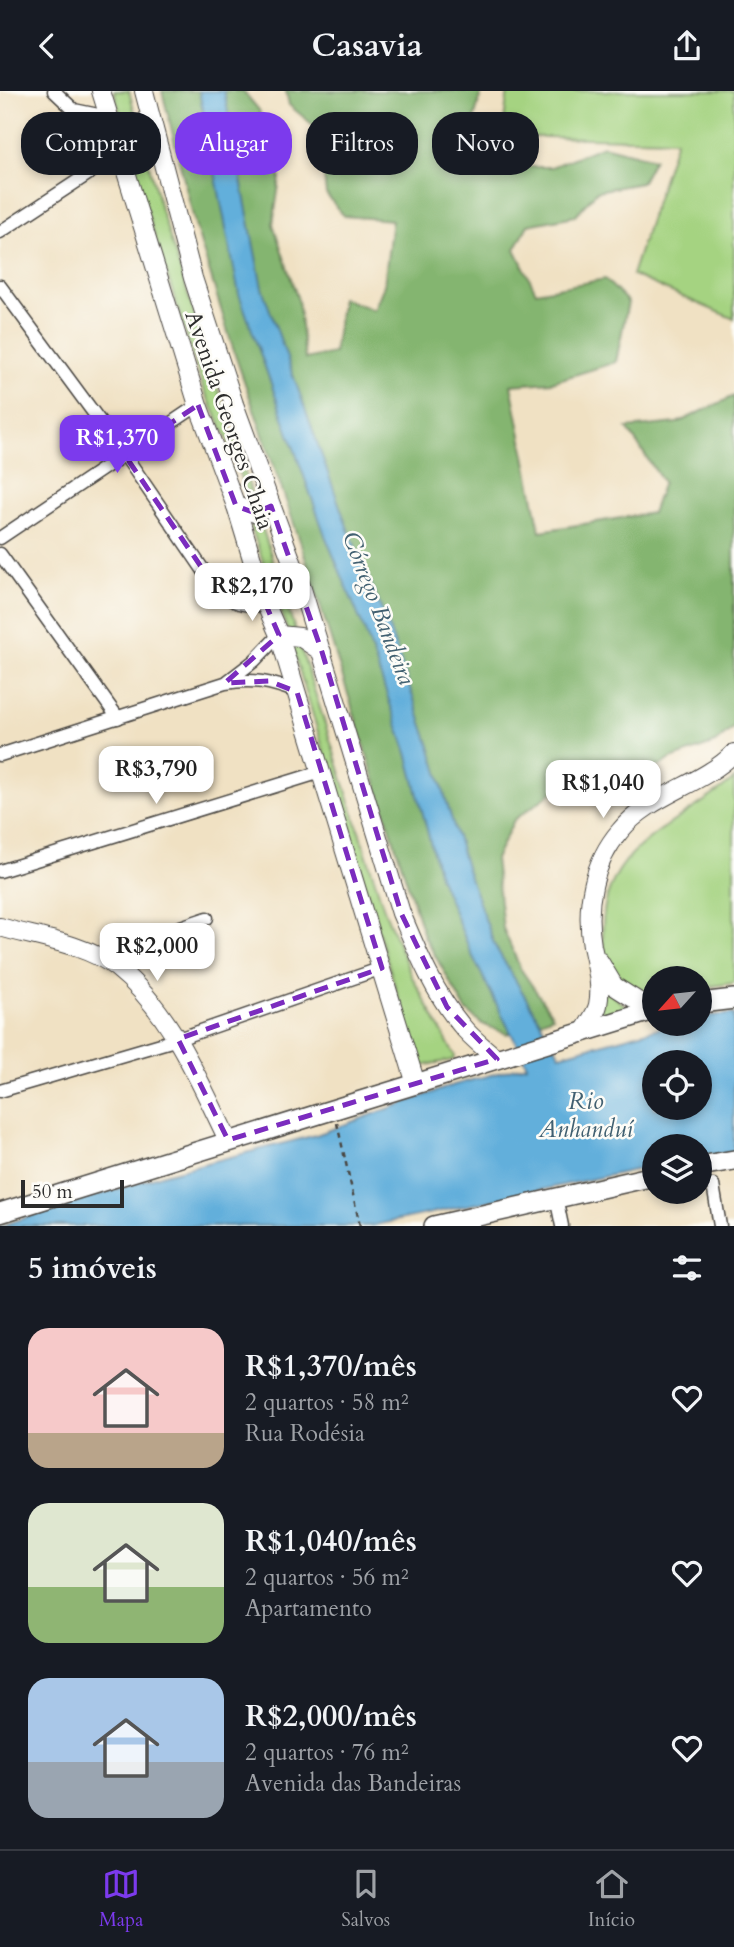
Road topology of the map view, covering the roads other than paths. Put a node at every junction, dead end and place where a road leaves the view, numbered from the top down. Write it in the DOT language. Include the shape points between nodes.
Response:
graph roads {
  1 [pos="54,91"];
  2 [pos="101,91"];
  3 [pos="144,91"];
  4 [pos="84,112"];
  5 [pos="107,112"];
  6 [pos="87,175"];
  7 [pos="126,175"];
  8 [pos="0,232"];
  9 [pos="0,286"];
  10 [pos="198,405"];
  11 [pos="124,454"];
  12 [pos="236,506"];
  13 [pos="271,506"];
  14 [pos="0,538"];
  15 [pos="0,554"];
  16 [pos="265,605"];
  17 [pos="279,635"];
  18 [pos="322,652"];
  19 [pos="225,683"];
  20 [pos="297,692"];
  21 [pos="118,718"];
  22 [pos="734,753"];
  23 [pos="0,755"];
  24 [pos="321,772"];
  25 [pos="0,871"];
  26 [pos="207,918"];
  27 [pos="0,927"];
  28 [pos="593,952"];
  29 [pos="94,956"];
  30 [pos="382,968"];
  31 [pos="734,999"];
  32 [pos="712,1002"];
  33 [pos="642,1003"];
  34 [pos="642,1013"];
  35 [pos="573,1035"];
  36 [pos="178,1039"];
  37 [pos="497,1059"];
  38 [pos="416,1084"];
  39 [pos="0,1091"];
  40 [pos="228,1140"];
  41 [pos="734,1160"];
  42 [pos="712,1164"];
  43 [pos="642,1179"];
  44 [pos="713,1185"];
  45 [pos="556,1197"];
  46 [pos="0,1213"];
  47 [pos="434,1226"];
  48 [pos="562,1226"];
  49 [pos="720,1226"];
  1 -- 4 [label="street" via="74,110"];
  2 -- 5 [label="main road, Avenida Georges Chaia"];
  3 -- 13 [label="main road, Avenida Georges Chaia" via="193,278"];
  6 -- 8 [label="street"];
  7 -- 10 [label="main road, Avenida Georges Chaia"];
  9 -- 11 [label="street"];
  10 -- 11 [label="street"];
  10 -- 12 [label="main road, Avenida Georges Chaia"];
  11 -- 14 [label="street"];
  11 -- 16 [label="street" via="217,590 243,606"];
  12 -- 13 [label="main road" via="256,513"];
  12 -- 16 [label="main road, Avenida Georges Chaia"];
  13 -- 18 [label="main road, Avenida Georges Chaia"];
  15 -- 21 [label="street"];
  16 -- 17 [label="main road, Avenida Georges Chaia"];
  17 -- 18 [label="main road" via="300,637"];
  17 -- 19 [label="street"];
  17 -- 20 [label="main road, Avenida Georges Chaia"];
  18 -- 37 [label="main road, Avenida Georges Chaia" via="389,877 416,950 447,1007"];
  19 -- 20 [label="street" via="269,681"];
  19 -- 21 [label="street"];
  20 -- 24 [label="main road, Avenida Georges Chaia"];
  21 -- 23 [label="street"];
  22 -- 28 [label="main road" via="639,812 619,831 595,878 590,903"];
  24 -- 25 [label="street"];
  24 -- 30 [label="main road, Avenida Georges Chaia"];
  26 -- 29 [label="street"];
  27 -- 29 [label="main road"];
  28 -- 33 [label="main road" via="614,986"];
  28 -- 35 [label="main road" via="599,978 598,1006"];
  29 -- 36 [label="main road" via="117,968"];
  30 -- 36 [label="street"];
  30 -- 38 [label="main road, Avenida Georges Chaia"];
  31 -- 32 [label="main road"];
  34 -- 35 [label="main road"];
  35 -- 37 [label="main road"];
  36 -- 39 [label="street"];
  36 -- 40 [label="main road"];
  37 -- 38 [label="main road"];
  38 -- 40 [label="main road"];
  40 -- 46 [label="main road"];
  41 -- 42 [label="main road"];
  43 -- 45 [label="main road"];
  44 -- 49 [label="street"];
  45 -- 47 [label="main road"];
  45 -- 48 [label="street"];
}
